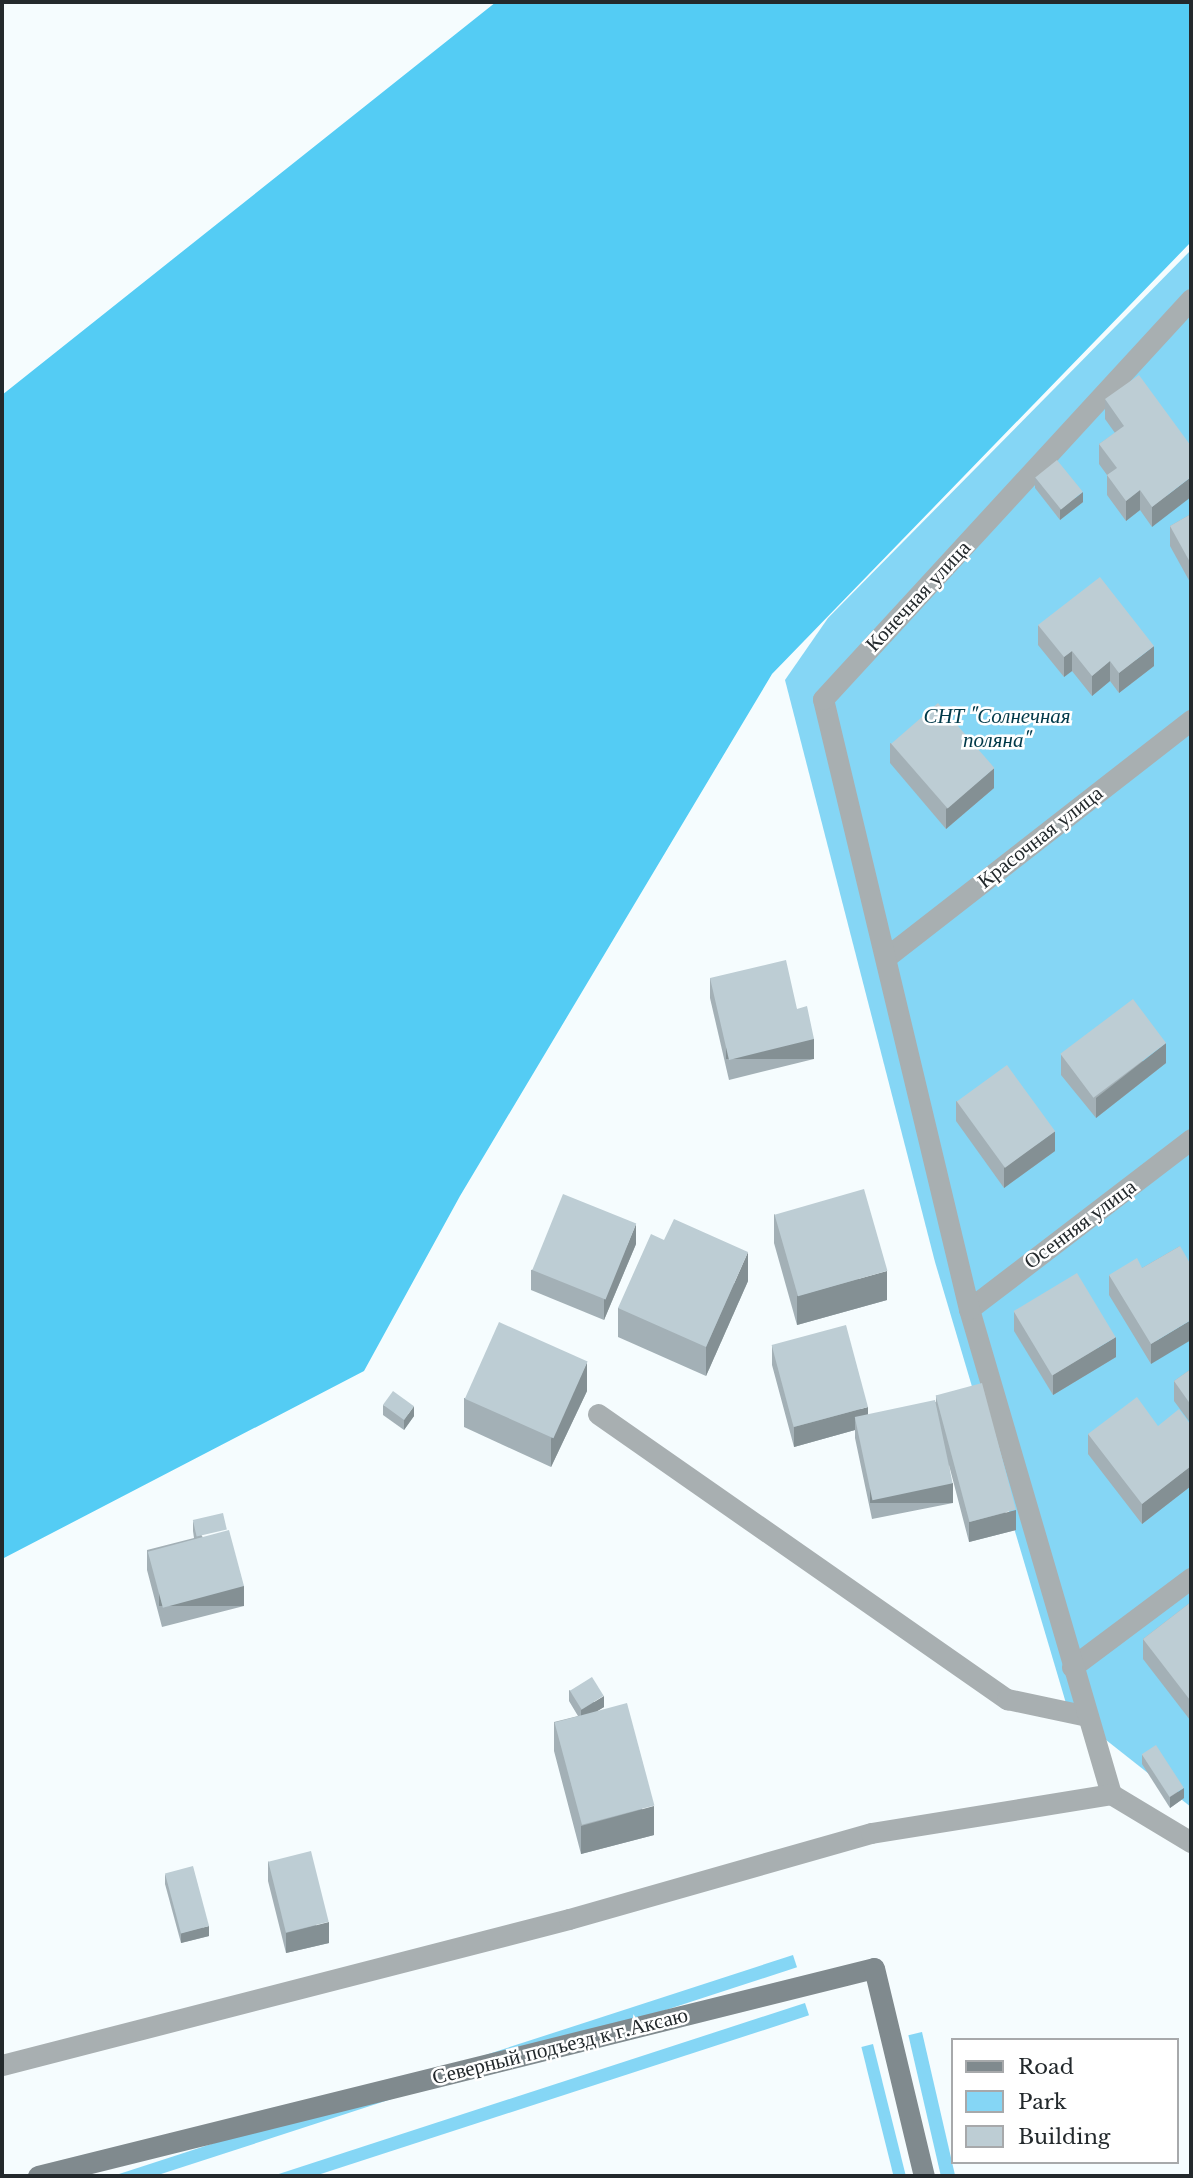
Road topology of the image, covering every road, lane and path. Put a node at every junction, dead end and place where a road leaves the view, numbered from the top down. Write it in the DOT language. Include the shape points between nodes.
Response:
graph roads {
  1 [pos="1191,299"];
  2 [pos="1191,720"];
  3 [pos="889,955"];
  4 [pos="1191,1139"];
  5 [pos="969,1309"];
  6 [pos="598,1414"];
  7 [pos="1191,1578"];
  8 [pos="1072,1667"];
  9 [pos="1087,1716"];
  10 [pos="1111,1794"];
  11 [pos="1191,1842"];
  12 [pos="2,2065"];
  13 [pos="38,2176"];
  14 [pos="924,2176"];
  1 -- 3 [label="street, Конечная улица" via="823,699"];
  2 -- 3 [label="street, Красочная улица"];
  3 -- 5 [label="street"];
  4 -- 5 [label="street, Осенняя улица"];
  5 -- 8 [label="street"];
  6 -- 9 [label="street" via="1007,1699"];
  7 -- 8 [label="street"];
  8 -- 9 [label="street"];
  9 -- 10 [label="street"];
  10 -- 11 [label="street"];
  10 -- 12 [label="street" via="871,1833 569,1919"];
  13 -- 14 [label="street, Северный подъезд к г.Аксаю" via="874,1968"];
}
